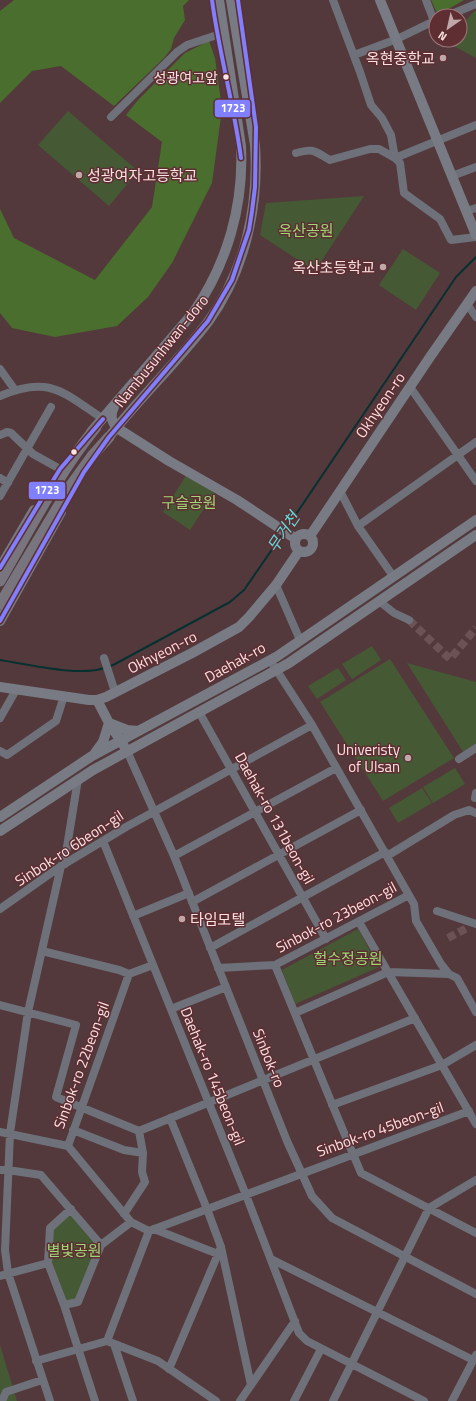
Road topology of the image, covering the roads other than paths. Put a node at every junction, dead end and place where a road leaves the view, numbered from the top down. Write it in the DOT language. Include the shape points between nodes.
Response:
graph roads {
  1 [pos="212,0"];
  2 [pos="219,0"];
  3 [pos="231,0"];
  4 [pos="238,0"];
  5 [pos="333,0"];
  6 [pos="380,0"];
  7 [pos="476,4"];
  8 [pos="466,8"];
  9 [pos="428,24"];
  10 [pos="217,34"];
  11 [pos="396,39"];
  12 [pos="354,55"];
  13 [pos="111,117"];
  14 [pos="476,125"];
  15 [pos="437,141"];
  16 [pos="296,153"];
  17 [pos="395,158"];
  18 [pos="242,166"];
  19 [pos="256,167"];
  20 [pos="476,167"];
  21 [pos="452,176"];
  22 [pos="471,209"];
  23 [pos="476,236"];
  24 [pos="476,291"];
  25 [pos="467,304"];
  26 [pos="476,317"];
  27 [pos="0,370"];
  28 [pos="410,387"];
  29 [pos="14,390"];
  30 [pos="0,396"];
  31 [pos="51,407"];
  32 [pos="114,407"];
  33 [pos="100,423"];
  34 [pos="117,428"];
  35 [pos="0,435"];
  36 [pos="109,437"];
  37 [pos="476,442"];
  38 [pos="27,449"];
  39 [pos="458,455"];
  40 [pos="60,469"];
  41 [pos="0,478"];
  42 [pos="476,481"];
  43 [pos="8,483"];
  44 [pos="340,491"];
  45 [pos="0,496"];
  46 [pos="476,520"];
  47 [pos="358,526"];
  48 [pos="476,535"];
  49 [pos="310,536"];
  50 [pos="453,536"];
  51 [pos="293,538"];
  52 [pos="460,546"];
  53 [pos="299,550"];
  54 [pos="0,568"];
  55 [pos="393,576"];
  56 [pos="0,581"];
  57 [pos="276,586"];
  58 [pos="379,601"];
  59 [pos="0,604"];
  60 [pos="409,620"];
  61 [pos="0,621"];
  62 [pos="300,640"];
  63 [pos="104,658"];
  64 [pos="270,660"];
  65 [pos="276,670"];
  66 [pos="0,687"];
  67 [pos="16,690"];
  68 [pos="115,692"];
  69 [pos="64,696"];
  70 [pos="97,700"];
  71 [pos="199,712"];
  72 [pos="0,718"];
  73 [pos="109,723"];
  74 [pos="312,726"];
  75 [pos="139,731"];
  76 [pos="121,741"];
  77 [pos="476,748"];
  78 [pos="0,751"];
  79 [pos="127,751"];
  80 [pos="92,756"];
  81 [pos="459,759"];
  82 [pos="336,768"];
  83 [pos="231,769"];
  84 [pos="78,779"];
  85 [pos="361,810"];
  86 [pos="154,811"];
  87 [pos="255,812"];
  88 [pos="476,812"];
  89 [pos="0,816"];
  90 [pos="0,831"];
  91 [pos="103,841"];
  92 [pos="279,854"];
  93 [pos="386,854"];
  94 [pos="174,856"];
  95 [pos="63,865"];
  96 [pos="189,893"];
  97 [pos="409,895"];
  98 [pos="303,897"];
  99 [pos="192,902"];
  100 [pos="0,909"];
  101 [pos="437,911"];
  102 [pos="133,916"];
  103 [pos="359,922"];
  104 [pos="476,923"];
  105 [pos="467,928"];
  106 [pos="326,939"];
  107 [pos="210,948"];
  108 [pos="42,951"];
  109 [pos="153,965"];
  110 [pos="275,965"];
  111 [pos="218,968"];
  112 [pos="388,972"];
  113 [pos="129,974"];
  114 [pos="449,974"];
  115 [pos="226,987"];
  116 [pos="0,1005"];
  117 [pos="171,1009"];
  118 [pos="28,1012"];
  119 [pos="476,1012"];
  120 [pos="295,1013"];
  121 [pos="414,1018"];
  122 [pos="476,1045"];
  123 [pos="314,1059"];
  124 [pos="442,1065"];
  125 [pos="263,1080"];
  126 [pos="208,1102"];
  127 [pos="332,1105"];
  128 [pos="81,1107"];
  129 [pos="469,1112"];
  130 [pos="170,1118"];
  131 [pos="476,1124"];
  132 [pos="73,1130"];
  133 [pos="139,1131"];
  134 [pos="0,1132"];
  135 [pos="10,1133"];
  136 [pos="68,1146"];
  137 [pos="144,1153"];
  138 [pos="353,1154"];
  139 [pos="4,1170"];
  140 [pos="302,1174"];
  141 [pos="476,1180"];
  142 [pos="246,1195"];
  143 [pos="429,1208"];
  144 [pos="207,1209"];
  145 [pos="71,1210"];
  146 [pos="124,1214"];
  147 [pos="131,1222"];
  148 [pos="152,1230"];
  149 [pos="476,1233"];
  150 [pos="101,1245"];
  151 [pos="219,1251"];
  152 [pos="404,1257"];
  153 [pos="271,1259"];
  154 [pos="48,1263"];
  155 [pos="4,1275"];
  156 [pos="476,1294"];
  157 [pos="64,1305"];
  158 [pos="377,1312"];
  159 [pos="295,1321"];
  160 [pos="111,1342"];
  161 [pos="79,1349"];
  162 [pos="321,1349"];
  163 [pos="474,1358"];
  164 [pos="36,1361"];
  165 [pos="351,1364"];
  166 [pos="169,1368"];
  167 [pos="42,1380"];
  168 [pos="251,1385"];
  169 [pos="2,1401"];
  170 [pos="50,1401"];
  171 [pos="96,1401"];
  172 [pos="133,1401"];
  173 [pos="216,1401"];
  174 [pos="240,1401"];
  175 [pos="294,1401"];
  176 [pos="333,1401"];
  177 [pos="424,1401"];
  178 [pos="452,1401"];
  1 -- 10 [label="main road"];
  2 -- 18 [label="main road, Nambusunhwan-doro" via="238,118"];
  3 -- 19 [label="main road, Nambusunhwan-doro" via="255,145"];
  4 -- 19 [label="main road" via="256,127"];
  5 -- 12 [label="street"];
  6 -- 11 [label="main road"];
  7 -- 8 [label="street"];
  9 -- 11 [label="street"];
  10 -- 13 [label="street" via="187,45 177,52"];
  10 -- 18 [label="main road"];
  11 -- 12 [label="street"];
  11 -- 15 [label="main road"];
  12 -- 17 [label="street" via="371,105 391,135"];
  14 -- 15 [label="street"];
  15 -- 17 [label="street"];
  15 -- 21 [label="main road"];
  16 -- 17 [label="street" via="308,150 330,160 379,149"];
  17 -- 23 [label="street" via="400,163 404,193 440,219 452,240"];
  18 -- 32 [label="main road, Nambusunhwan-doro" via="233,225 225,253 206,295"];
  19 -- 34 [label="main road, Nambusunhwan-doro" via="249,230 234,274 220,301 193,340"];
  20 -- 21 [label="street"];
  21 -- 22 [label="main road"];
  22 -- 23 [label="main road"];
  24 -- 25 [label="main road, Okhyeon-ro"];
  25 -- 26 [label="street"];
  25 -- 28 [label="main road, Okhyeon-ro"];
  27 -- 29 [label="street"];
  28 -- 39 [label="street"];
  28 -- 44 [label="main road, Okhyeon-ro"];
  29 -- 30 [label="street"];
  29 -- 33 [label="street" via="37,386 55,389 68,396"];
  31 -- 38 [label="street"];
  32 -- 33 [label="main road, Nambusunhwan-doro"];
  32 -- 34 [label="main road" via="111,417"];
  33 -- 40 [label="main road, Nambusunhwan-doro"];
  33 -- 56 [label="highway" via="67,465"];
  34 -- 36 [label="main road, Nambusunhwan-doro"];
  34 -- 51 [label="main road" via="237,500"];
  35 -- 38 [label="street" via="11,433"];
  36 -- 59 [label="highway" via="71,485"];
  36 -- 61 [label="main road, Nambusunhwan-doro" via="77,483"];
  37 -- 39 [label="street"];
  38 -- 40 [label="street"];
  38 -- 43 [label="street"];
  39 -- 42 [label="street"];
  39 -- 47 [label="street"];
  40 -- 54 [label="main road, Nambusunhwan-doro"];
  41 -- 43 [label="street"];
  43 -- 45 [label="street"];
  44 -- 47 [label="street"];
  44 -- 49 [label="main road, Okhyeon-ro"];
  46 -- 50 [label="main road, Daehak-ro"];
  47 -- 55 [label="street"];
  48 -- 52 [label="main road, Daehak-ro"];
  49 -- 51 [label="main road" via="302,534"];
  49 -- 53 [label="main road" via="313,547 305,552"];
  50 -- 52 [label="main road" via="467,529 471,531 472,535"];
  50 -- 55 [label="main road, Daehak-ro"];
  51 -- 53 [label="main road"];
  52 -- 58 [label="main road, Daehak-ro"];
  53 -- 57 [label="main road, Okhyeon-ro"];
  55 -- 62 [label="main road, Daehak-ro"];
  57 -- 62 [label="street"];
  57 -- 68 [label="main road, Okhyeon-ro" via="239,627"];
  58 -- 60 [label="street" via="394,613"];
  58 -- 65 [label="main road, Daehak-ro"];
  62 -- 64 [label="main road, Daehak-ro"];
  63 -- 68 [label="street"];
  64 -- 65 [label="street"];
  64 -- 75 [label="main road, Daehak-ro"];
  65 -- 71 [label="main road, Daehak-ro"];
  65 -- 74 [label="street"];
  66 -- 67 [label="main road"];
  67 -- 69 [label="main road"];
  67 -- 72 [label="street"];
  68 -- 70 [label="main road, Okhyeon-ro"];
  69 -- 70 [label="main road"];
  69 -- 78 [label="street" via="56,721 7,755"];
  70 -- 73 [label="main road"];
  71 -- 79 [label="main road, Daehak-ro"];
  71 -- 83 [label="street, Daehak-ro 131beon-gil"];
  73 -- 75 [label="main road"];
  73 -- 76 [label="main road"];
  73 -- 80 [label="main road" via="103,742"];
  74 -- 82 [label="street"];
  74 -- 83 [label="street, Sinbok-ro 6beon-gil"];
  75 -- 76 [label="main road, Daehak-ro"];
  76 -- 79 [label="main road"];
  76 -- 80 [label="main road, Daehak-ro"];
  77 -- 81 [label="street"];
  79 -- 84 [label="main road, Daehak-ro"];
  79 -- 86 [label="street, Sinbok-ro"];
  80 -- 89 [label="main road, Daehak-ro"];
  82 -- 85 [label="street"];
  82 -- 87 [label="street"];
  83 -- 86 [label="street, Sinbok-ro 6beon-gil"];
  83 -- 87 [label="street, Daehak-ro 131beon-gil"];
  84 -- 90 [label="main road, Daehak-ro"];
  84 -- 95 [label="street"];
  85 -- 92 [label="street"];
  85 -- 93 [label="street"];
  86 -- 91 [label="street, Sinbok-ro 6beon-gil"];
  86 -- 94 [label="street, Sinbok-ro"];
  87 -- 92 [label="street, Daehak-ro 131beon-gil"];
  87 -- 94 [label="street"];
  88 -- 93 [label="street" via="469,810 454,815"];
  91 -- 95 [label="street, Sinbok-ro 6beon-gil"];
  91 -- 102 [label="street, Daehak-ro 145beon-gil"];
  92 -- 98 [label="street, Daehak-ro 131beon-gil"];
  92 -- 99 [label="street"];
  93 -- 97 [label="street"];
  93 -- 98 [label="street"];
  94 -- 96 [label="street, Sinbok-ro"];
  95 -- 100 [label="street, Sinbok-ro 6beon-gil"];
  95 -- 108 [label="street"];
  96 -- 99 [label="street, Sinbok-ro"];
  96 -- 102 [label="street"];
  97 -- 103 [label="street, Sinbok-ro 23beon-gil"];
  97 -- 114 [label="street" via="414,904 416,921"];
  98 -- 106 [label="street, Daehak-ro 131beon-gil"];
  98 -- 107 [label="street"];
  99 -- 107 [label="street, Sinbok-ro"];
  101 -- 104 [label="street"];
  102 -- 109 [label="street, Daehak-ro 145beon-gil"];
  103 -- 106 [label="street, Sinbok-ro 23beon-gil"];
  103 -- 112 [label="street"];
  104 -- 105 [label="street"];
  106 -- 110 [label="street, Sinbok-ro 23beon-gil"];
  107 -- 111 [label="street, Sinbok-ro"];
  108 -- 113 [label="street"];
  108 -- 118 [label="street"];
  109 -- 113 [label="street"];
  109 -- 117 [label="street, Daehak-ro 145beon-gil"];
  110 -- 111 [label="street, Sinbok-ro 23beon-gil"];
  110 -- 120 [label="street, Sinbok-ro 23beon-gil"];
  111 -- 115 [label="street, Sinbok-ro"];
  112 -- 114 [label="street"];
  112 -- 120 [label="street"];
  112 -- 121 [label="street"];
  113 -- 128 [label="street, Sinbok-ro 22beon-gil"];
  114 -- 119 [label="street" via="457,978"];
  115 -- 117 [label="street"];
  115 -- 125 [label="street, Sinbok-ro"];
  116 -- 118 [label="street"];
  117 -- 126 [label="street, Daehak-ro 145beon-gil"];
  118 -- 128 [label="street" via="76,1025 56,1097"];
  118 -- 135 [label="street"];
  120 -- 123 [label="street, Sinbok-ro 23beon-gil"];
  121 -- 123 [label="street"];
  121 -- 124 [label="street"];
  122 -- 124 [label="street"];
  123 -- 125 [label="street"];
  123 -- 127 [label="street, Sinbok-ro 23beon-gil"];
  124 -- 127 [label="street"];
  124 -- 129 [label="street"];
  125 -- 126 [label="street"];
  125 -- 140 [label="street, Sinbok-ro"];
  126 -- 130 [label="street"];
  126 -- 142 [label="street, Daehak-ro 145beon-gil"];
  127 -- 138 [label="street, Sinbok-ro 23beon-gil"];
  128 -- 132 [label="street, Sinbok-ro 22beon-gil"];
  128 -- 133 [label="street"];
  129 -- 131 [label="street"];
  129 -- 138 [label="street, Sinbok-ro 45beon-gil"];
  130 -- 133 [label="street"];
  130 -- 144 [label="street"];
  132 -- 136 [label="street, Sinbok-ro 22beon-gil"];
  132 -- 137 [label="street" via="124,1150"];
  133 -- 137 [label="street"];
  134 -- 135 [label="street"];
  135 -- 136 [label="street"];
  135 -- 139 [label="street"];
  136 -- 146 [label="street, Sinbok-ro 22beon-gil"];
  137 -- 146 [label="street" via="142,1172 145,1182"];
  138 -- 140 [label="street, Sinbok-ro 45beon-gil"];
  138 -- 143 [label="street, Sinbok-ro 23beon-gil" via="362,1173"];
  139 -- 145 [label="street" via="41,1175"];
  139 -- 155 [label="street"];
  140 -- 142 [label="street, Sinbok-ro 45beon-gil"];
  140 -- 152 [label="street, Sinbok-ro" via="312,1196 332,1218"];
  141 -- 143 [label="street"];
  142 -- 144 [label="street, Sinbok-ro 45beon-gil"];
  142 -- 153 [label="street, Daehak-ro 145beon-gil"];
  143 -- 149 [label="street, Sinbok-ro 23beon-gil"];
  143 -- 152 [label="street"];
  144 -- 148 [label="street, Sinbok-ro 45beon-gil"];
  144 -- 151 [label="street"];
  145 -- 150 [label="street"];
  145 -- 154 [label="street" via="50,1228"];
  146 -- 147 [label="street, Sinbok-ro 22beon-gil"];
  147 -- 148 [label="street, Sinbok-ro 22beon-gil"];
  147 -- 150 [label="street"];
  148 -- 151 [label="street, Sinbok-ro 22beon-gil"];
  148 -- 160 [label="street"];
  150 -- 157 [label="street" via="78,1302"];
  151 -- 166 [label="street"];
  151 -- 168 [label="street"];
  152 -- 156 [label="street, Sinbok-ro"];
  152 -- 158 [label="street"];
  153 -- 158 [label="street"];
  153 -- 159 [label="street, Daehak-ro 145beon-gil"];
  154 -- 155 [label="street"];
  154 -- 157 [label="street"];
  155 -- 164 [label="street"];
  157 -- 161 [label="street"];
  158 -- 163 [label="street"];
  158 -- 165 [label="street"];
  159 -- 162 [label="street, Daehak-ro 145beon-gil" via="299,1333 306,1341"];
  159 -- 168 [label="street"];
  160 -- 161 [label="street"];
  160 -- 166 [label="street"];
  160 -- 172 [label="street"];
  161 -- 164 [label="street"];
  161 -- 171 [label="street"];
  162 -- 165 [label="street, Daehak-ro 145beon-gil"];
  162 -- 175 [label="street"];
  163 -- 178 [label="street"];
  164 -- 167 [label="street"];
  165 -- 176 [label="street"];
  165 -- 177 [label="street, Daehak-ro 145beon-gil"];
  166 -- 173 [label="street"];
  167 -- 169 [label="street" via="6,1392"];
  167 -- 170 [label="street"];
  168 -- 174 [label="street"];
}
